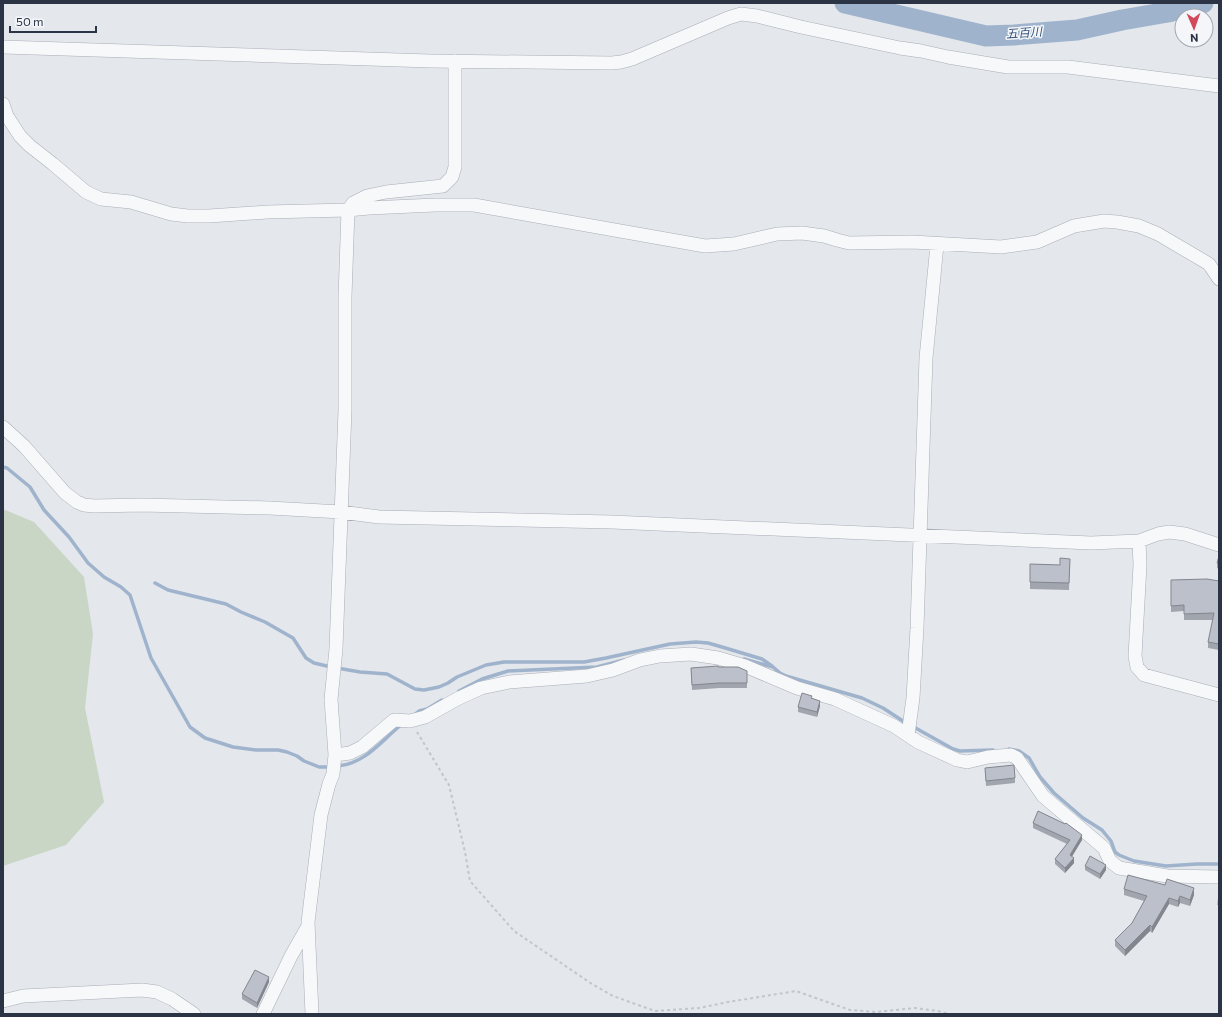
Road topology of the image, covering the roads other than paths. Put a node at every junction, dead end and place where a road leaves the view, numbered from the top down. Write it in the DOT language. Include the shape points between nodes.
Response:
graph roads {
  1 [pos="3,47"];
  2 [pos="455,61"];
  3 [pos="1219,86"];
  4 [pos="3,104"];
  5 [pos="348,210"];
  6 [pos="937,245"];
  7 [pos="1219,279"];
  8 [pos="3,427"];
  9 [pos="341,512"];
  10 [pos="921,535"];
  11 [pos="1139,541"];
  12 [pos="1219,546"];
  13 [pos="1219,695"];
  14 [pos="908,735"];
  15 [pos="335,755"];
  16 [pos="1219,877"];
  17 [pos="308,926"];
  18 [pos="3,1001"];
  19 [pos="194,1014"];
  20 [pos="263,1014"];
  21 [pos="312,1014"];
  1 -- 2 [label="street"];
  2 -- 3 [label="street" via="621,62 728,18 745,14 900,48 1001,66 1068,67"];
  2 -- 5 [label="street" via="455,167 452,177 443,186 367,196 353,203"];
  4 -- 5 [label="street" via="13,126 30,146 86,192 101,199 131,202 188,216"];
  5 -- 6 [label="street" via="474,205 705,246 734,244 777,234 802,233 849,243 912,242"];
  5 -- 9 [label="street"];
  6 -- 7 [label="street" via="1001,247 1037,242 1074,226 1104,222 1128,223 1158,234 1209,264"];
  6 -- 10 [label="street" via="926,358"];
  8 -- 9 [label="street" via="24,446 65,493 84,505 270,508"];
  9 -- 10 [label="street" via="378,517 612,522"];
  9 -- 15 [label="street" via="336,649 331,699"];
  10 -- 11 [label="street" via="1091,542"];
  10 -- 14 [label="street" via="913,698"];
  11 -- 12 [label="street" via="1163,533 1176,533"];
  11 -- 13 [label="street" via="1135,656 1137,667 1144,675"];
  14 -- 15 [label="street" via="835,699 797,688 745,666 691,654 640,660 587,676 509,682 481,688 457,698 425,717 394,720 362,747 350,753"];
  14 -- 16 [label="street" via="957,760 967,762 1011,755 1017,758 1043,796 1104,848 1110,860 1119,868 1167,876"];
  15 -- 17 [label="street" via="333,774 321,815"];
  17 -- 20 [label="street"];
  17 -- 21 [label="street"];
  18 -- 19 [label="street" via="23,996 142,990 157,992"];
}
